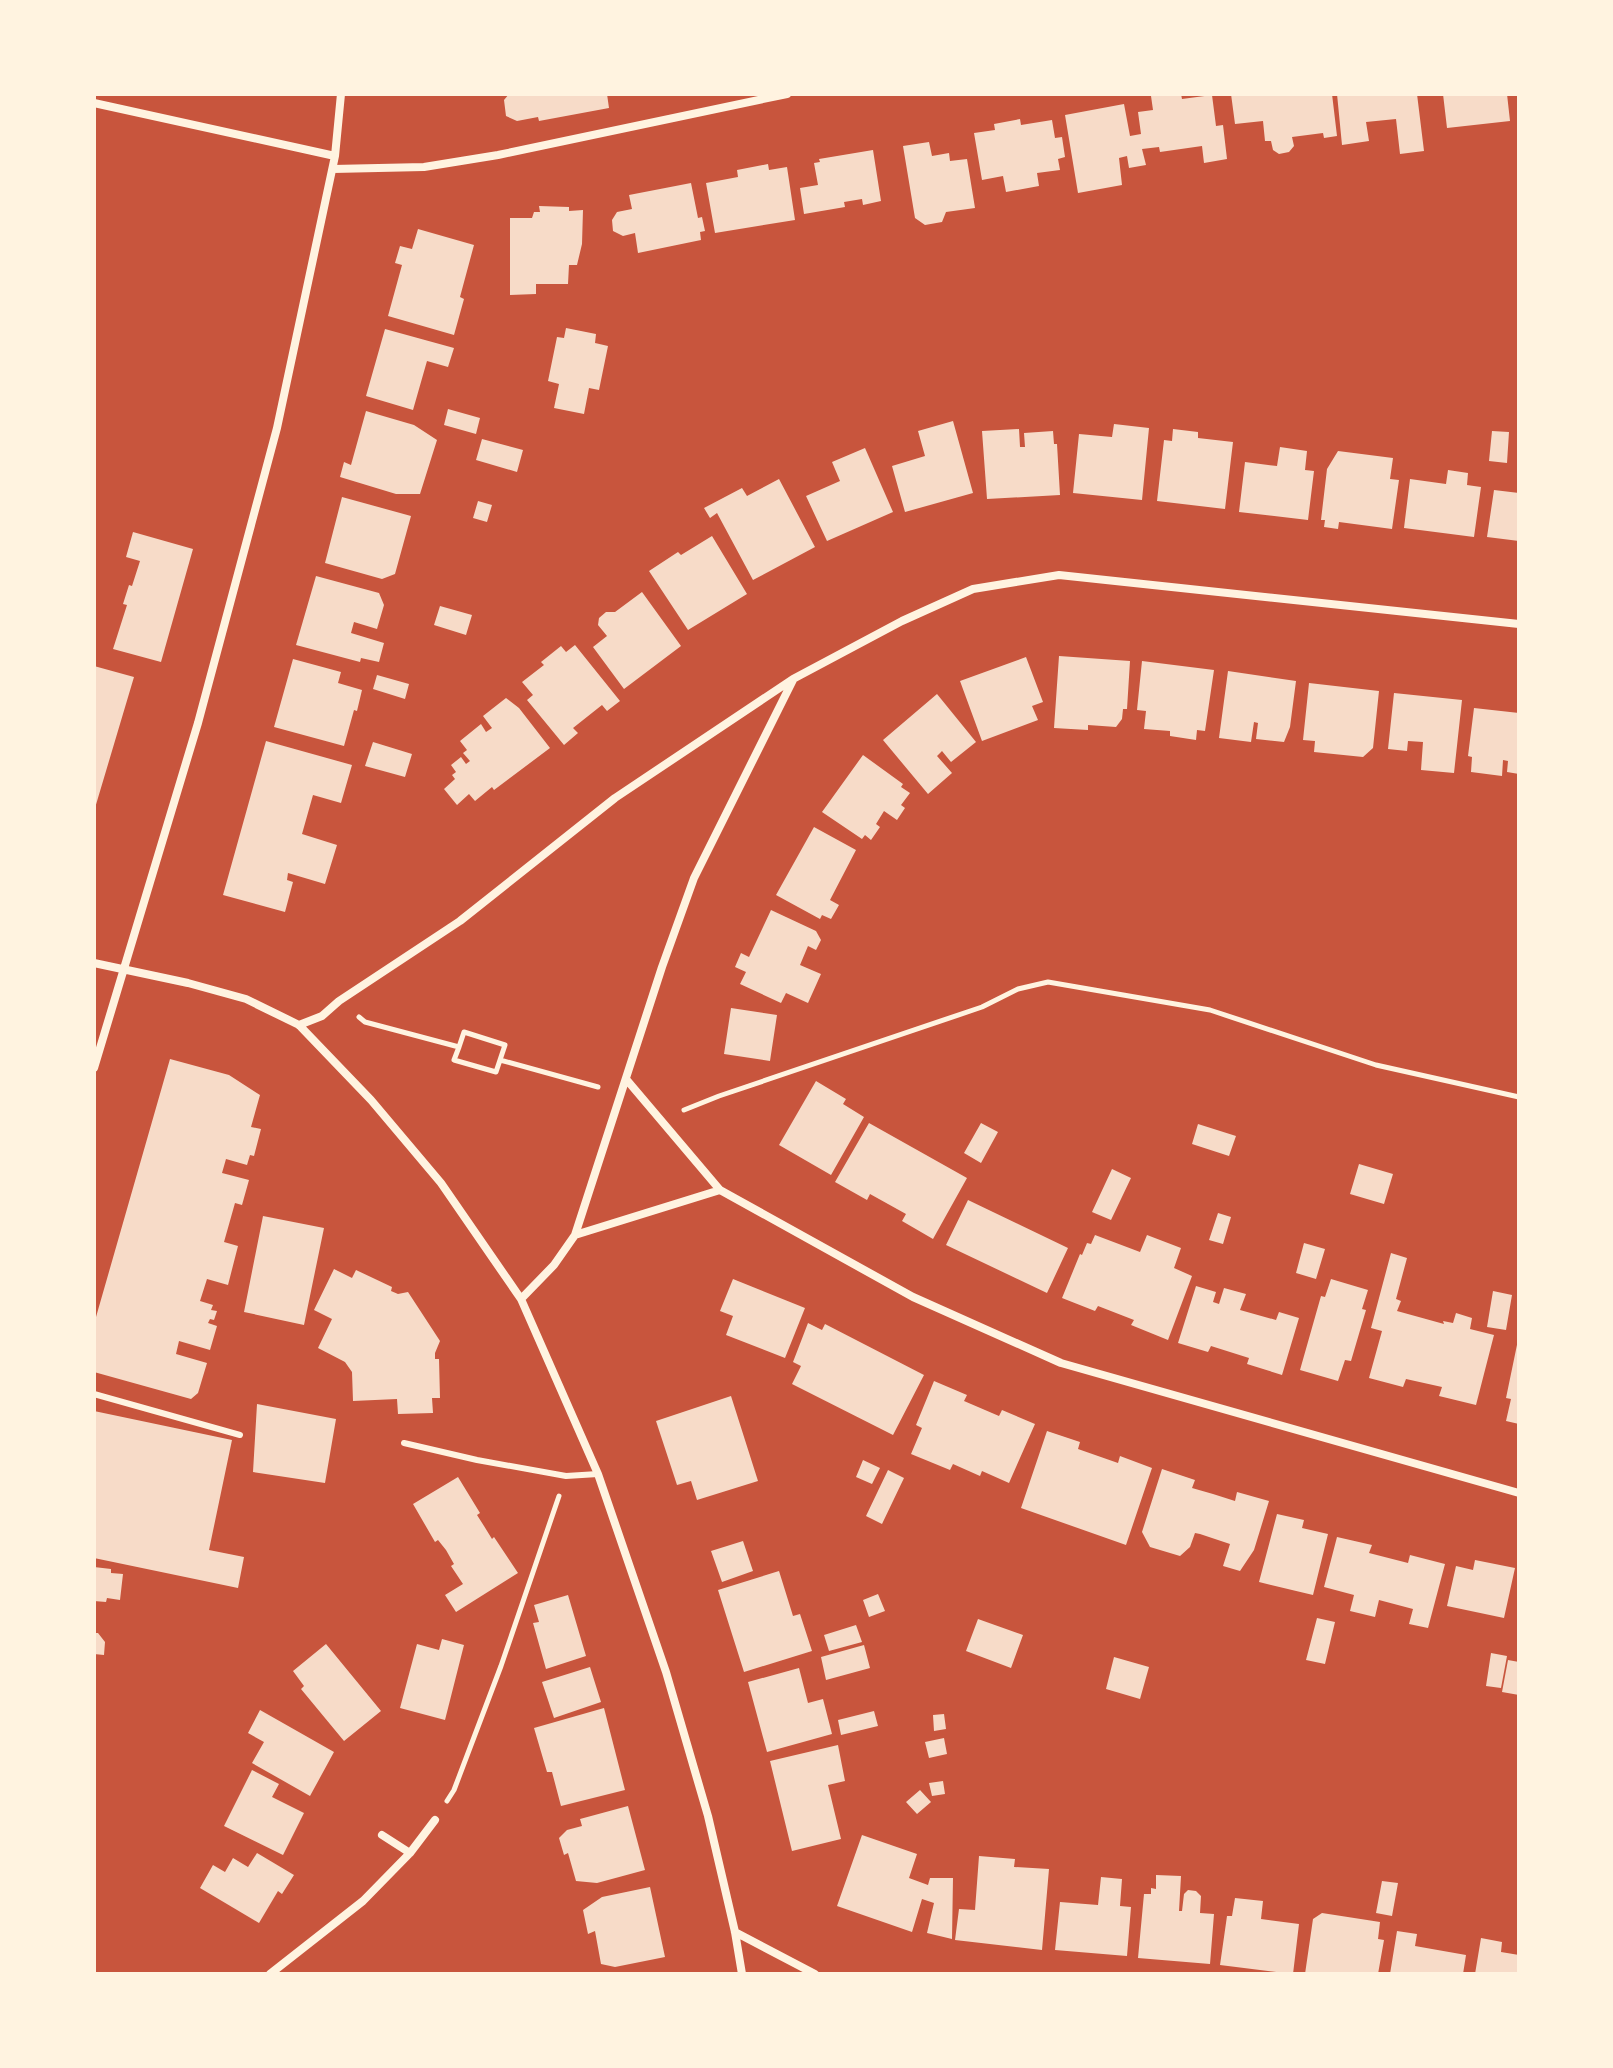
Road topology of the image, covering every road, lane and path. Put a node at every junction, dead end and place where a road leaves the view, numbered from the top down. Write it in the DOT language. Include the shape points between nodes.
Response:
graph roads {
  1 [pos="341,94"];
  2 [pos="787,94"];
  3 [pos="94,103"];
  4 [pos="335,156"];
  5 [pos="333,169"];
  6 [pos="1519,624"];
  7 [pos="793,679"];
  8 [pos="94,963"];
  9 [pos="124,970"];
  10 [pos="339,1001"];
  11 [pos="299,1025"];
  12 [pos="459,1047"];
  13 [pos="500,1060"];
  14 [pos="94,1068"];
  15 [pos="626,1079"];
  16 [pos="622,1095"];
  17 [pos="1519,1097"];
  18 [pos="661,1119"];
  19 [pos="720,1190"];
  20 [pos="575,1235"];
  21 [pos="521,1299"];
  22 [pos="94,1394"];
  23 [pos="240,1435"];
  24 [pos="404,1443"];
  25 [pos="598,1474"];
  26 [pos="566,1476"];
  27 [pos="1519,1493"];
  28 [pos="435,1820"];
  29 [pos="382,1835"];
  30 [pos="410,1853"];
  31 [pos="735,1932"];
  32 [pos="270,1974"];
  33 [pos="742,1974"];
  34 [pos="815,1974"];
  1 -- 4 [label="street"];
  2 -- 5 [label="street" via="498,155 424,167"];
  3 -- 4 [label="street"];
  4 -- 5 [label="street"];
  5 -- 9 [label="street" via="277,428 198,723"];
  6 -- 7 [label="street" via="1059,575 973,589"];
  7 -- 10 [label="street" via="615,798 460,921"];
  7 -- 15 [label="street" via="694,878"];
  8 -- 9 [label="street"];
  9 -- 11 [label="street" via="246,999"];
  9 -- 14 [label="street"];
  10 -- 11 [label="street" via="322,1016"];
  10 -- 12 [label="path" via="365,1022"];
  11 -- 21 [label="street" via="441,1183"];
  12 -- 13 [label="path" via="454,1060 496,1072"];
  12 -- 13 [label="path" via="464,1032 478,1036 505,1045"];
  13 -- 16 [label="path"];
  15 -- 16 [label="street"];
  15 -- 18 [label="street"];
  16 -- 20 [label="street"];
  17 -- 18 [label="path" via="1376,1065 1210,1010 1048,982"];
  18 -- 19 [label="street"];
  19 -- 20 [label="street"];
  19 -- 27 [label="street" via="913,1297 1061,1363"];
  20 -- 21 [label="street"];
  21 -- 25 [label="street"];
  22 -- 23 [label="lane"];
  24 -- 26 [label="lane"];
  25 -- 26 [label="lane"];
  25 -- 31 [label="street" via="666,1672"];
  26 -- 28 [label="path" via="496,1680 454,1790"];
  28 -- 30 [label="street"];
  29 -- 30 [label="street"];
  30 -- 32 [label="street" via="363,1901"];
  31 -- 33 [label="street"];
  31 -- 34 [label="street"];
}
